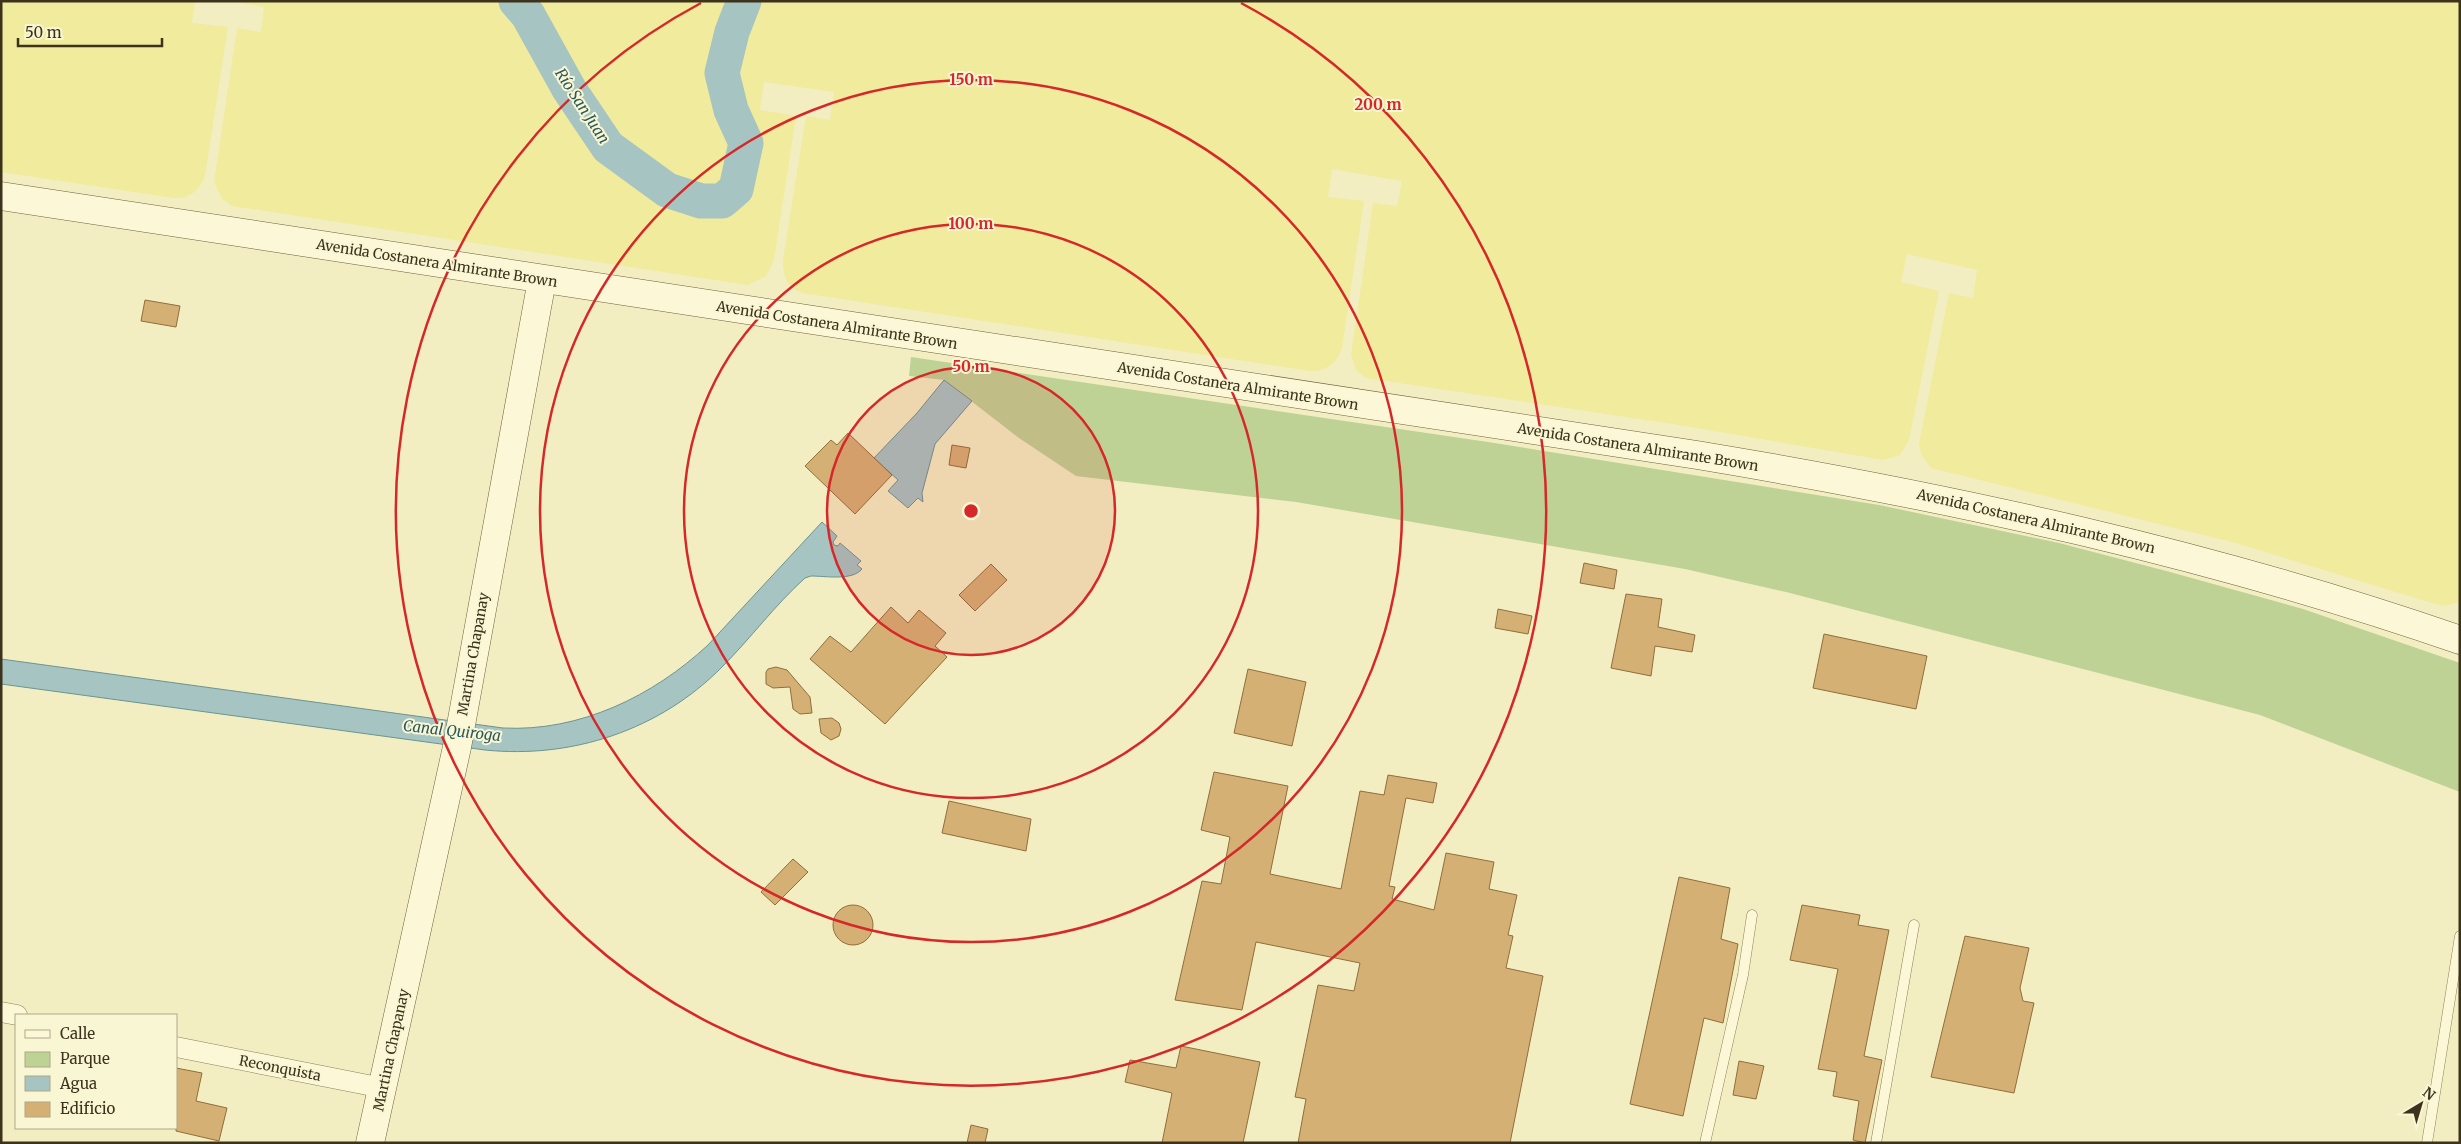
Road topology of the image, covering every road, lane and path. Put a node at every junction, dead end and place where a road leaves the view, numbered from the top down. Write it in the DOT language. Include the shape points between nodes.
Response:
graph roads {
  1 [pos="1,196"];
  2 [pos="542,280"];
  3 [pos="2460,640"];
  4 [pos="1752,915"];
  5 [pos="1914,925"];
  6 [pos="2460,936"];
  7 [pos="1,1012"];
  8 [pos="15,1015"];
  9 [pos="178,1047"];
  10 [pos="383,1088"];
  11 [pos="370,1143"];
  12 [pos="1705,1143"];
  13 [pos="1876,1143"];
  14 [pos="2427,1143"];
  1 -- 2 [label="main road, Avenida Costanera Almirante Brown"];
  2 -- 3 [label="main road, Avenida Costanera Almirante Brown" via="1852,481 2147,546 2326,597"];
  2 -- 10 [label="main road, Martina Chapanay" via="457,747"];
  4 -- 12 [label="lane" via="1743,974"];
  5 -- 13 [label="lane"];
  6 -- 14 [label="lane"];
  7 -- 8 [label="street"];
  9 -- 10 [label="street, Reconquista"];
  10 -- 11 [label="main road, Martina Chapanay"];
}
